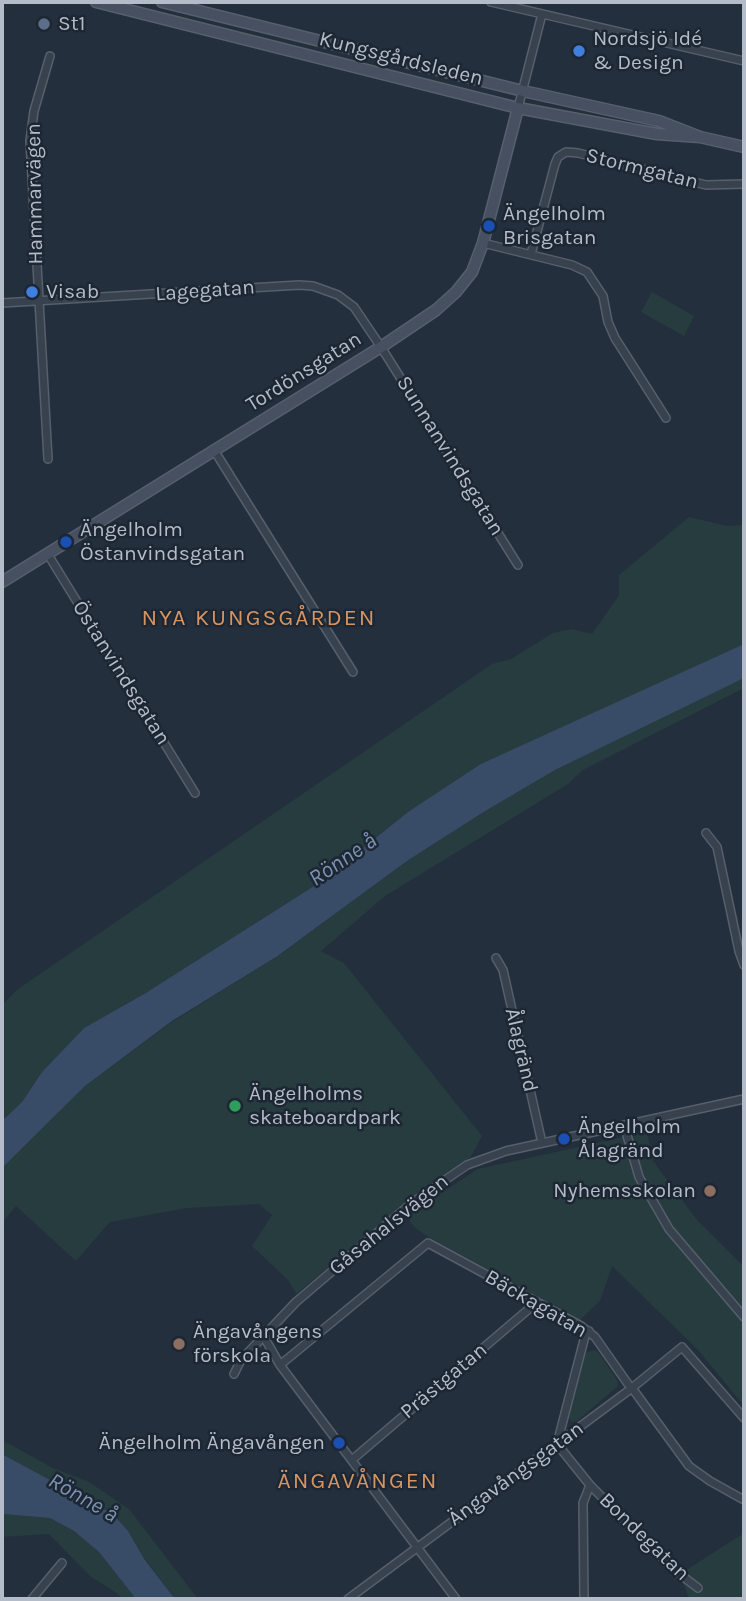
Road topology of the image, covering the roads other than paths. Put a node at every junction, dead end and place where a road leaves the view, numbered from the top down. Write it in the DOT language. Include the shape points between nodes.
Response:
graph roads {
  1 [pos="96,2"];
  2 [pos="162,2"];
  3 [pos="491,2"];
  4 [pos="542,14"];
  5 [pos="50,56"];
  6 [pos="744,61"];
  7 [pos="523,92"];
  8 [pos="518,108"];
  9 [pos="700,137"];
  10 [pos="744,147"];
  11 [pos="744,184"];
  12 [pos="483,243"];
  13 [pos="531,254"];
  14 [pos="39,300"];
  15 [pos="2,303"];
  16 [pos="381,347"];
  17 [pos="666,418"];
  18 [pos="214,450"];
  19 [pos="48,459"];
  20 [pos="47,554"];
  21 [pos="518,565"];
  22 [pos="2,582"];
  23 [pos="353,672"];
  24 [pos="195,793"];
  25 [pos="706,833"];
  26 [pos="496,958"];
  27 [pos="744,965"];
  28 [pos="744,1099"];
  29 [pos="624,1125"];
  30 [pos="542,1143"];
  31 [pos="534,1301"];
  32 [pos="744,1317"];
  33 [pos="589,1331"];
  34 [pos="264,1337"];
  35 [pos="281,1365"];
  36 [pos="234,1374"];
  37 [pos="630,1386"];
  38 [pos="744,1418"];
  39 [pos="557,1444"];
  40 [pos="353,1459"];
  41 [pos="590,1485"];
  42 [pos="744,1500"];
  43 [pos="417,1546"];
  44 [pos="62,1563"];
  45 [pos="698,1588"];
  46 [pos="32,1599"];
  47 [pos="348,1599"];
  48 [pos="456,1599"];
  49 [pos="584,1599"];
  1 -- 8 [label="main road, Kungsgårdsleden"];
  2 -- 7 [label="main road, Kungsgårdsleden"];
  3 -- 4 [label="street"];
  4 -- 6 [label="street"];
  4 -- 7 [label="street"];
  5 -- 14 [label="street, Hammarvägen" via="30,141"];
  7 -- 8 [label="street"];
  7 -- 9 [label="main road, Kungsgårdsleden" via="659,121"];
  8 -- 9 [label="main road, Kungsgårdsleden" via="657,134"];
  8 -- 12 [label="main road, Tordönsgatan"];
  9 -- 10 [label="main road, Kungsgårdsleden"];
  11 -- 13 [label="street, Stormgatan" via="706,185 566,152 555,164"];
  12 -- 13 [label="street"];
  12 -- 16 [label="main road, Tordönsgatan" via="472,272 456,292"];
  13 -- 17 [label="street" via="587,272 603,296 615,338"];
  14 -- 15 [label="street, Lagegatan"];
  14 -- 16 [label="street, Lagegatan" via="313,286 350,302"];
  14 -- 19 [label="street, Hammarvägen"];
  16 -- 18 [label="main road, Tordönsgatan"];
  16 -- 21 [label="street, Sunnanvindsgatan"];
  18 -- 20 [label="main road, Tordönsgatan"];
  18 -- 23 [label="street"];
  20 -- 22 [label="main road, Tordönsgatan"];
  20 -- 24 [label="street, Östanvindsgatan"];
  25 -- 27 [label="street" via="717,847"];
  26 -- 30 [label="street, Ålagränd" via="503,970"];
  28 -- 29 [label="street, Gåsahalsvägen"];
  29 -- 30 [label="street, Gåsahalsvägen"];
  29 -- 32 [label="street" via="639,1177 668,1229"];
  30 -- 34 [label="street, Gåsahalsvägen" via="479,1159 454,1173 296,1302"];
  31 -- 33 [label="street, Bäckagatan"];
  31 -- 35 [label="street, Bäckagatan" via="428,1243"];
  31 -- 40 [label="street, Prästgatan"];
  33 -- 37 [label="street, Bäckagatan"];
  33 -- 39 [label="street"];
  34 -- 35 [label="street"];
  34 -- 36 [label="street, Gåsahalsvägen"];
  35 -- 40 [label="street"];
  37 -- 38 [label="street, Ängavångsgatan" via="682,1347"];
  37 -- 39 [label="street, Ängavångsgatan"];
  37 -- 42 [label="street, Bäckagatan" via="690,1466"];
  39 -- 41 [label="street, Bondegatan"];
  39 -- 43 [label="street, Ängavångsgatan"];
  40 -- 43 [label="street"];
  41 -- 45 [label="street, Bondegatan" via="673,1569"];
  41 -- 49 [label="street" via="583,1503"];
  43 -- 47 [label="street, Ängavångsgatan"];
  43 -- 48 [label="street"];
  44 -- 46 [label="street"];
}
